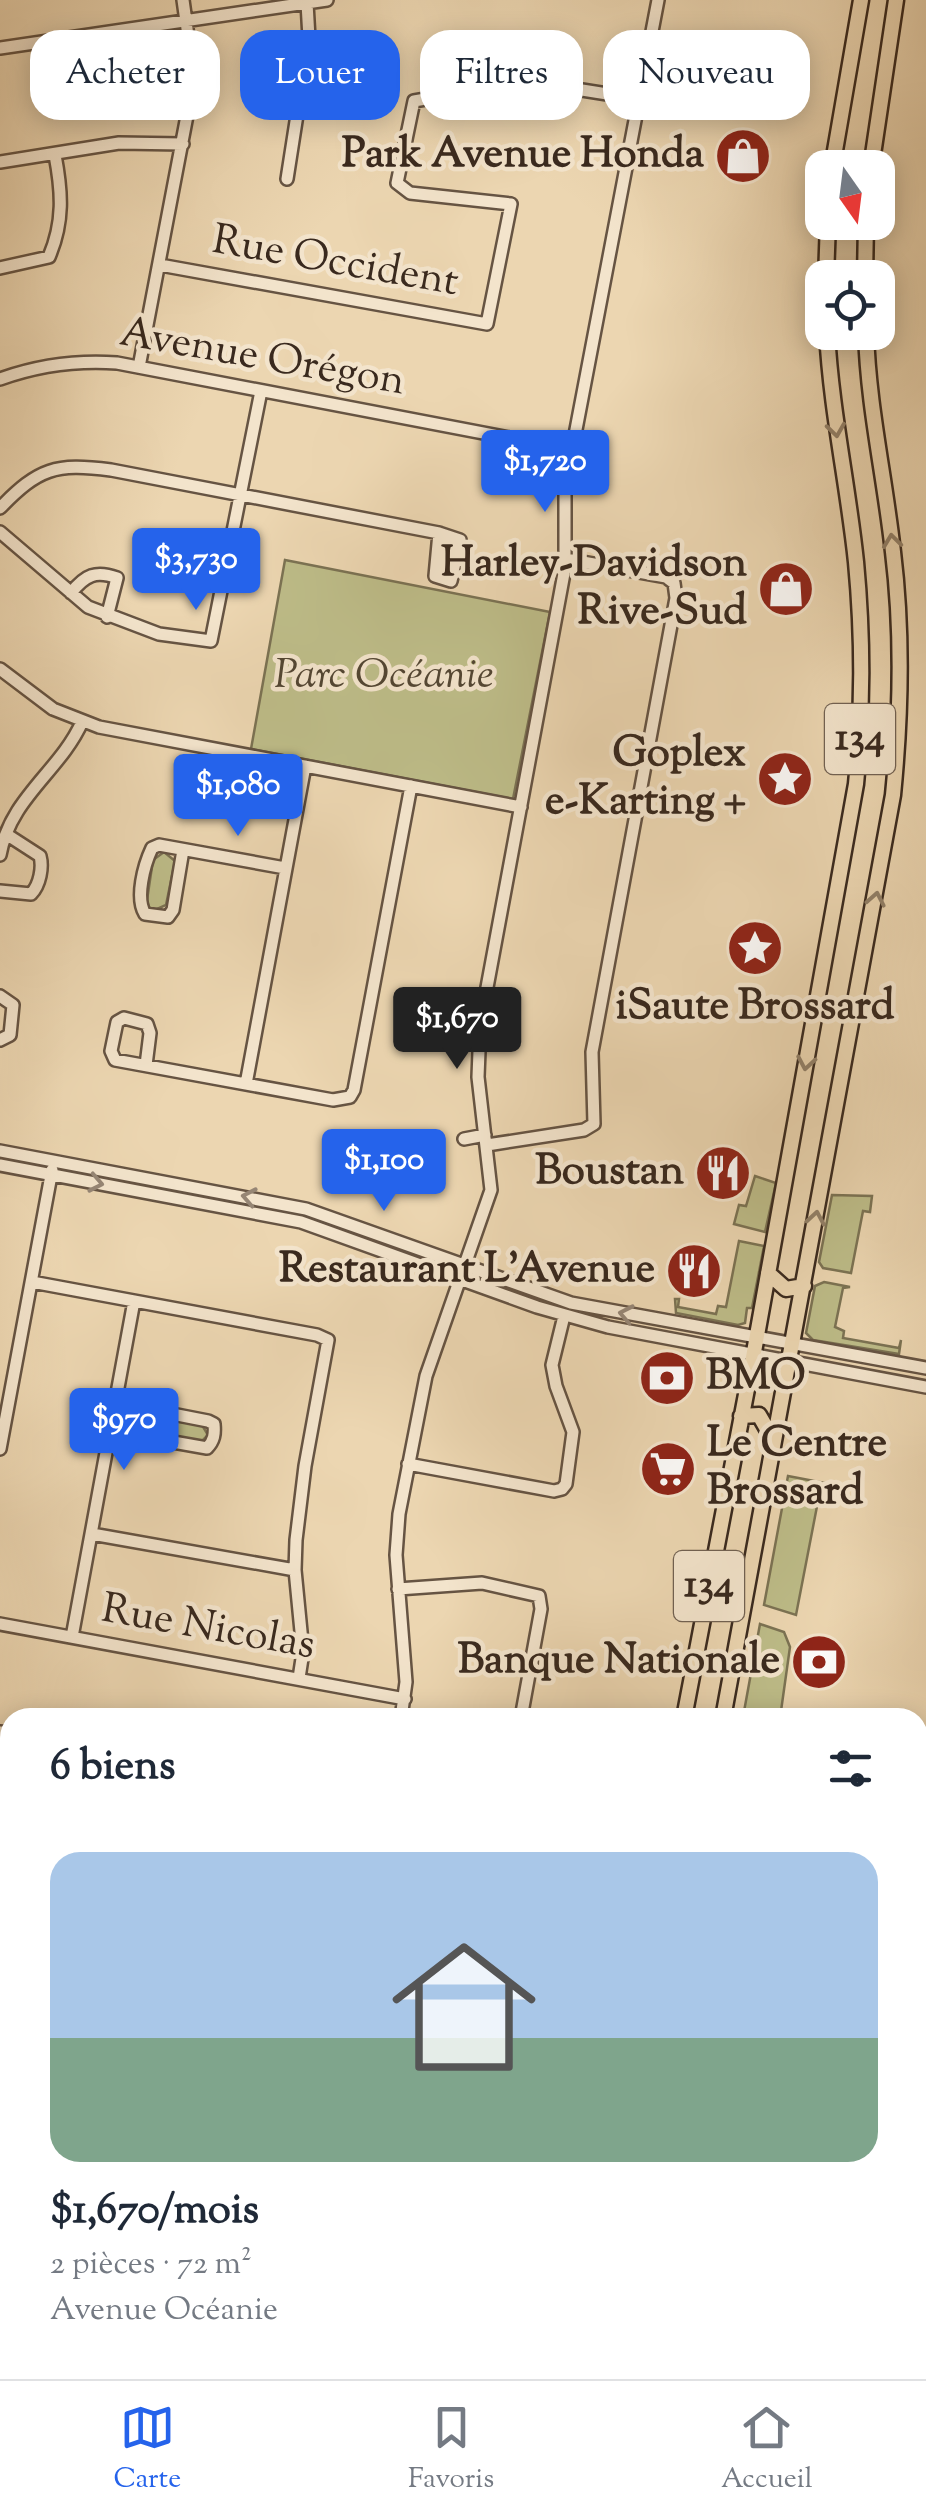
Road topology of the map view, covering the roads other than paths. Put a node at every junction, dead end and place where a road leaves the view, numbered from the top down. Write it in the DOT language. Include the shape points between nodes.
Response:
graph roads {
  1 [pos="182,0"];
  2 [pos="327,0"];
  3 [pos="658,0"];
  4 [pos="861,0"];
  5 [pos="896,0"];
  6 [pos="307,3"];
  7 [pos="186,21"];
  8 [pos="652,30"];
  9 [pos="0,48"];
  10 [pos="603,93"];
  11 [pos="635,120"];
  12 [pos="183,144"];
  13 [pos="835,150"];
  14 [pos="874,150"];
  15 [pos="55,155"];
  16 [pos="0,162"];
  17 [pos="287,178"];
  18 [pos="160,264"];
  19 [pos="0,268"];
  20 [pos="829,350"];
  21 [pos="868,350"];
  22 [pos="139,367"];
  23 [pos="0,379"];
  24 [pos="261,390"];
  25 [pos="572,450"];
  26 [pos="240,495"];
  27 [pos="0,508"];
  28 [pos="0,532"];
  29 [pos="439,534"];
  30 [pos="566,559"];
  31 [pos="72,593"];
  32 [pos="108,617"];
  33 [pos="0,669"];
  34 [pos="82,722"];
  35 [pos="306,766"];
  36 [pos="411,786"];
  37 [pos="521,806"];
  38 [pos="6,834"];
  39 [pos="183,850"];
  40 [pos="0,855"];
  41 [pos="285,868"];
  42 [pos="0,891"];
  43 [pos="0,996"];
  44 [pos="0,1040"];
  45 [pos="146,1065"];
  46 [pos="246,1084"];
  47 [pos="464,1138"];
  48 [pos="486,1140"];
  49 [pos="0,1151"];
  50 [pos="54,1161"];
  51 [pos="0,1165"];
  52 [pos="52,1175"];
  53 [pos="466,1266"];
  54 [pos="768,1274"];
  55 [pos="461,1278"];
  56 [pos="32,1282"];
  57 [pos="804,1286"];
  58 [pos="134,1302"];
  59 [pos="564,1316"];
  60 [pos="664,1321"];
  61 [pos="661,1338"];
  62 [pos="756,1338"];
  63 [pos="793,1343"];
  64 [pos="753,1355"];
  65 [pos="790,1361"];
  66 [pos="906,1364"];
  67 [pos="926,1368"];
  68 [pos="902,1382"];
  69 [pos="926,1387"];
  70 [pos="116,1403"];
  71 [pos="742,1416"];
  72 [pos="2,1422"];
  73 [pos="111,1432"];
  74 [pos="775,1441"];
  75 [pos="0,1449"];
  76 [pos="408,1464"];
  77 [pos="92,1534"];
  78 [pos="295,1570"];
  79 [pos="398,1589"];
  80 [pos="0,1624"];
  81 [pos="72,1637"];
  82 [pos="299,1678"];
  83 [pos="405,1699"];
  84 [pos="403,1708"];
  85 [pos="523,1708"];
  86 [pos="686,1708"];
  87 [pos="725,1708"];
  1 -- 7 [label="street"];
  2 -- 6 [label="street"];
  3 -- 8 [label="street"];
  4 -- 13 [label="main road"];
  5 -- 14 [label="main road"];
  6 -- 7 [label="street"];
  6 -- 17 [label="street"];
  7 -- 9 [label="street"];
  7 -- 12 [label="street" via="194,78"];
  10 -- 18 [label="street, Rue Occident" via="507,84 414,101 397,182 410,193 511,204 487,324"];
  11 -- 25 [label="street"];
  12 -- 15 [label="street" via="119,143"];
  12 -- 18 [label="street"];
  15 -- 16 [label="street"];
  15 -- 19 [label="street" via="61,219 49,257"];
  18 -- 22 [label="street"];
  20 -- 54 [label="main road, 134, one-way" via="858,583 860,740"];
  57 -- 21 [label="main road, 134, one-way" via="886,843 898,740 896,580"];
  22 -- 23 [label="street, Avenue Orégon" via="86,360"];
  22 -- 24 [label="street, Avenue Orégon"];
  24 -- 25 [label="street, Avenue Orégon"];
  24 -- 26 [label="street"];
  25 -- 30 [label="street"];
  26 -- 27 [label="street" via="81,466 28,479"];
  26 -- 29 [label="street"];
  26 -- 32 [label="street" via="212,641 159,634"];
  28 -- 31 [label="street"];
  30 -- 37 [label="street"];
  30 -- 48 [label="street" via="666,577 676,598 592,1052 594,1124"];
  31 -- 32 [label="street"];
  31 -- 32 [label="street" via="82,578 96,573 117,578"];
  33 -- 34 [label="street"];
  34 -- 35 [label="street"];
  34 -- 38 [label="street" via="23,799"];
  35 -- 36 [label="street"];
  35 -- 41 [label="street"];
  36 -- 37 [label="street"];
  36 -- 46 [label="street" via="354,1090 342,1101"];
  37 -- 48 [label="street" via="479,1036"];
  38 -- 40 [label="street"];
  38 -- 42 [label="street" via="42,862 32,894"];
  39 -- 39 [label="street" via="152,848 140,901 145,914 168,916 173,910"];
  39 -- 41 [label="street"];
  41 -- 46 [label="street"];
  43 -- 44 [label="street" via="14,1013 10,1035"];
  45 -- 45 [label="street" via="115,1060 117,1022 124,1018 147,1024"];
  45 -- 46 [label="street"];
  47 -- 48 [label="street"];
  48 -- 53 [label="street" via="491,1190"];
  49 -- 50 [label="street"];
  50 -- 52 [label="street"];
  53 -- 50 [label="street, one-way" via="306,1209"];
  51 -- 52 [label="street"];
  52 -- 55 [label="street, one-way" via="301,1222"];
  52 -- 56 [label="street"];
  53 -- 55 [label="street"];
  60 -- 53 [label="street, one-way" via="571,1303"];
  54 -- 57 [label="main road" via="786,1289"];
  54 -- 62 [label="main road, 134"];
  55 -- 59 [label="street"];
  55 -- 76 [label="street" via="426,1376"];
  56 -- 58 [label="street"];
  56 -- 72 [label="street"];
  57 -- 63 [label="main road, 134"];
  58 -- 70 [label="street"];
  58 -- 78 [label="street" via="328,1340"];
  59 -- 61 [label="street"];
  59 -- 76 [label="street" via="552,1365 574,1432 564,1487 554,1491"];
  60 -- 61 [label="street"];
  60 -- 62 [label="street"];
  61 -- 64 [label="street"];
  62 -- 63 [label="street"];
  62 -- 64 [label="main road, 134"];
  63 -- 65 [label="main road, 134"];
  63 -- 66 [label="street"];
  64 -- 65 [label="street"];
  64 -- 71 [label="main road, 134"];
  65 -- 68 [label="street"];
  65 -- 74 [label="main road, 134"];
  66 -- 67 [label="street"];
  66 -- 68 [label="street"];
  68 -- 69 [label="street"];
  70 -- 73 [label="street"];
  70 -- 73 [label="street" via="208,1421 214,1424 212,1443 207,1448"];
  71 -- 74 [label="main road" via="760,1415"];
  71 -- 86 [label="main road, 134"];
  72 -- 75 [label="street"];
  73 -- 77 [label="street"];
  74 -- 87 [label="main road, 134"];
  76 -- 79 [label="street" via="396,1536"];
  77 -- 78 [label="street"];
  77 -- 81 [label="street"];
  78 -- 82 [label="street"];
  79 -- 83 [label="street"];
  79 -- 85 [label="street" via="482,1583 539,1596"];
  80 -- 81 [label="street, Rue Nicolas"];
  81 -- 82 [label="street, Rue Nicolas"];
  82 -- 83 [label="street, Rue Nicolas"];
  83 -- 84 [label="street"];
}
